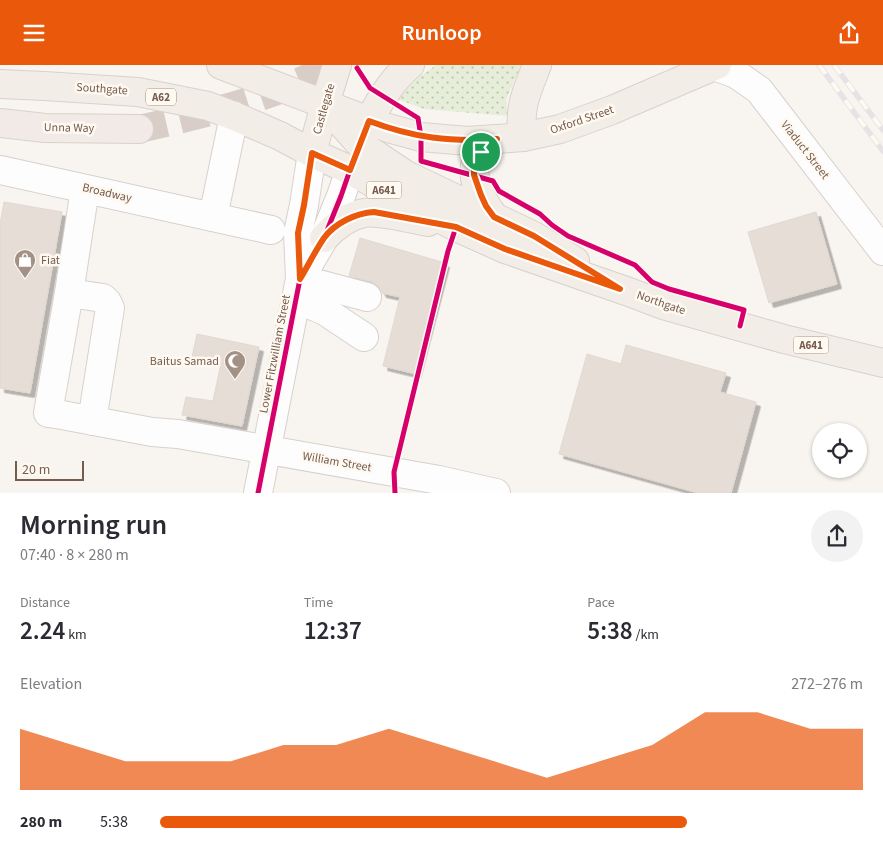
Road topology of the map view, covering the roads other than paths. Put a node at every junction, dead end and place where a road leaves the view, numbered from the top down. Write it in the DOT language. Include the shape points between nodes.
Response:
graph roads {
  1 [pos="221,65"];
  2 [pos="337,65"];
  3 [pos="410,65"];
  4 [pos="537,65"];
  5 [pos="716,66"];
  6 [pos="0,84"];
  7 [pos="325,104"];
  8 [pos="234,116"];
  9 [pos="0,123"];
  10 [pos="139,129"];
  11 [pos="364,133"];
  12 [pos="510,138"];
  13 [pos="312,153"];
  14 [pos="0,170"];
  15 [pos="350,170"];
  16 [pos="85,189"];
  17 [pos="213,217"];
  18 [pos="494,217"];
  19 [pos="456,227"];
  20 [pos="271,230"];
  21 [pos="324,238"];
  22 [pos="883,251"];
  23 [pos="298,289"];
  24 [pos="620,289"];
  25 [pos="68,293"];
  26 [pos="367,297"];
  27 [pos="364,337"];
  28 [pos="882,362"];
  29 [pos="92,421"];
  30 [pos="267,450"];
  31 [pos="395,482"];
  32 [pos="258,493"];
  33 [pos="496,493"];
  1 -- 7 [label="main road"];
  2 -- 7 [label="main road, Castlegate"];
  3 -- 11 [label="main road" via="396,78"];
  4 -- 12 [label="main road" via="523,101 520,124"];
  5 -- 12 [label="main road, Oxford Street" via="560,129"];
  5 -- 22 [label="street, Viaduct Street" via="736,74 759,90"];
  6 -- 8 [label="main road, Southgate / A62" via="138,92 208,106"];
  7 -- 11 [label="main road, A641"];
  7 -- 13 [label="main road, Castlegate"];
  8 -- 13 [label="main road, Southgate / A62"];
  8 -- 17 [label="street"];
  9 -- 10 [label="highway, Unna Way" via="45,128"];
  11 -- 12 [label="main road, Oxford Street / A641" via="388,128 422,137 468,141"];
  11 -- 15 [label="main road"];
  11 -- 18 [label="main road, A641" via="406,175"];
  12 -- 18 [label="main road" via="481,152 474,166 481,195"];
  13 -- 15 [label="main road, Northgate / A641"];
  13 -- 23 [label="street, Lower Fitzwilliam Street" via="298,233"];
  14 -- 16 [label="street, Broadway"];
  15 -- 19 [label="main road, Northgate / A641"];
  15 -- 21 [label="street, Lower Fitzwilliam Street"];
  16 -- 17 [label="street, Broadway"];
  16 -- 25 [label="street"];
  17 -- 20 [label="street, Broadway"];
  18 -- 24 [label="main road, A641" via="534,236"];
  19 -- 21 [label="main road" via="374,212 343,221"];
  19 -- 24 [label="main road, Northgate / A641" via="505,249"];
  21 -- 23 [label="street, Lower Fitzwilliam Street"];
  23 -- 26 [label="street"];
  23 -- 27 [label="street"];
  23 -- 30 [label="street, Lower Fitzwilliam Street"];
  24 -- 28 [label="main road, Northgate / A641" via="663,305 784,339"];
  25 -- 29 [label="street" via="103,298 110,308"];
  25 -- 29 [label="street, William Street" via="48,413"];
  29 -- 30 [label="street, William Street"];
  30 -- 31 [label="street, William Street"];
  30 -- 32 [label="street, Lower Fitzwilliam Street"];
  31 -- 33 [label="street, William Street"];
}
